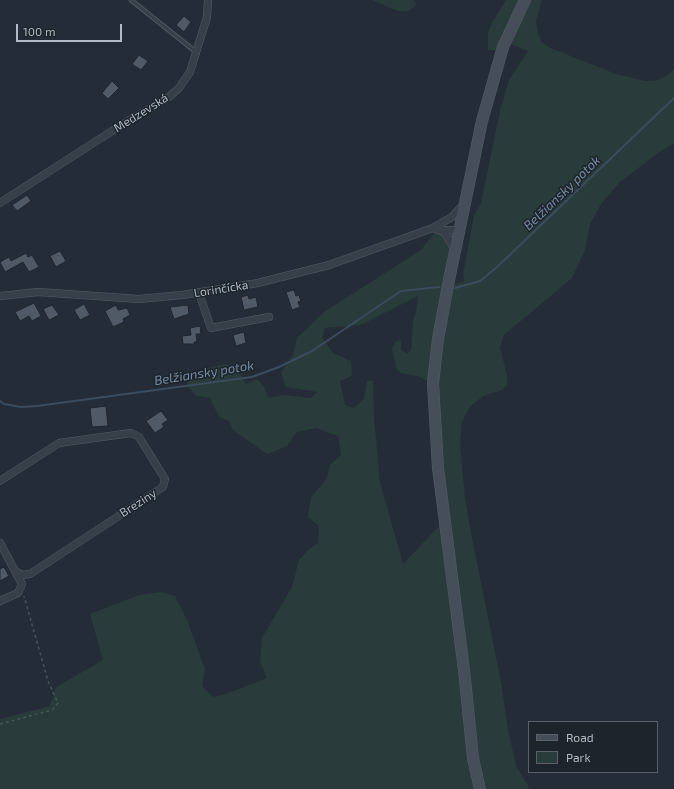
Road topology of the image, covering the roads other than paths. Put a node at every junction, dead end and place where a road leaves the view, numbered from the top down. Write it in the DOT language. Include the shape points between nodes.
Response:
graph roads {
  1 [pos="130,0"];
  2 [pos="208,0"];
  3 [pos="524,0"];
  4 [pos="196,52"];
  5 [pos="465,202"];
  6 [pos="0,203"];
  7 [pos="446,221"];
  8 [pos="460,227"];
  9 [pos="433,228"];
  10 [pos="441,230"];
  11 [pos="455,252"];
  12 [pos="199,293"];
  13 [pos="0,296"];
  14 [pos="269,317"];
  15 [pos="0,481"];
  16 [pos="0,543"];
  17 [pos="16,572"];
  18 [pos="0,601"];
  19 [pos="480,789"];
  1 -- 4 [label="lane"];
  2 -- 4 [label="street, Medzevská" via="207,17"];
  3 -- 5 [label="main road" via="492,82"];
  4 -- 6 [label="street, Medzevská" via="190,72 169,98"];
  5 -- 7 [label="street, Lorinčícka" via="457,213"];
  5 -- 8 [label="main road"];
  7 -- 8 [label="street"];
  7 -- 9 [label="street, Lorinčícka"];
  8 -- 10 [label="street"];
  8 -- 11 [label="main road"];
  9 -- 10 [label="street"];
  9 -- 12 [label="street, Lorinčícka" via="310,271"];
  10 -- 11 [label="street"];
  11 -- 19 [label="main road" via="435,360 433,406 438,468 471,741"];
  12 -- 13 [label="street, Lorinčícka" via="139,299 38,292"];
  12 -- 14 [label="street" via="211,328"];
  15 -- 17 [label="street, Breziny" via="58,443 131,433 139,437 165,479 163,487 30,574 22,575"];
  16 -- 17 [label="street"];
  17 -- 18 [label="street" via="22,584 21,589"];
}
